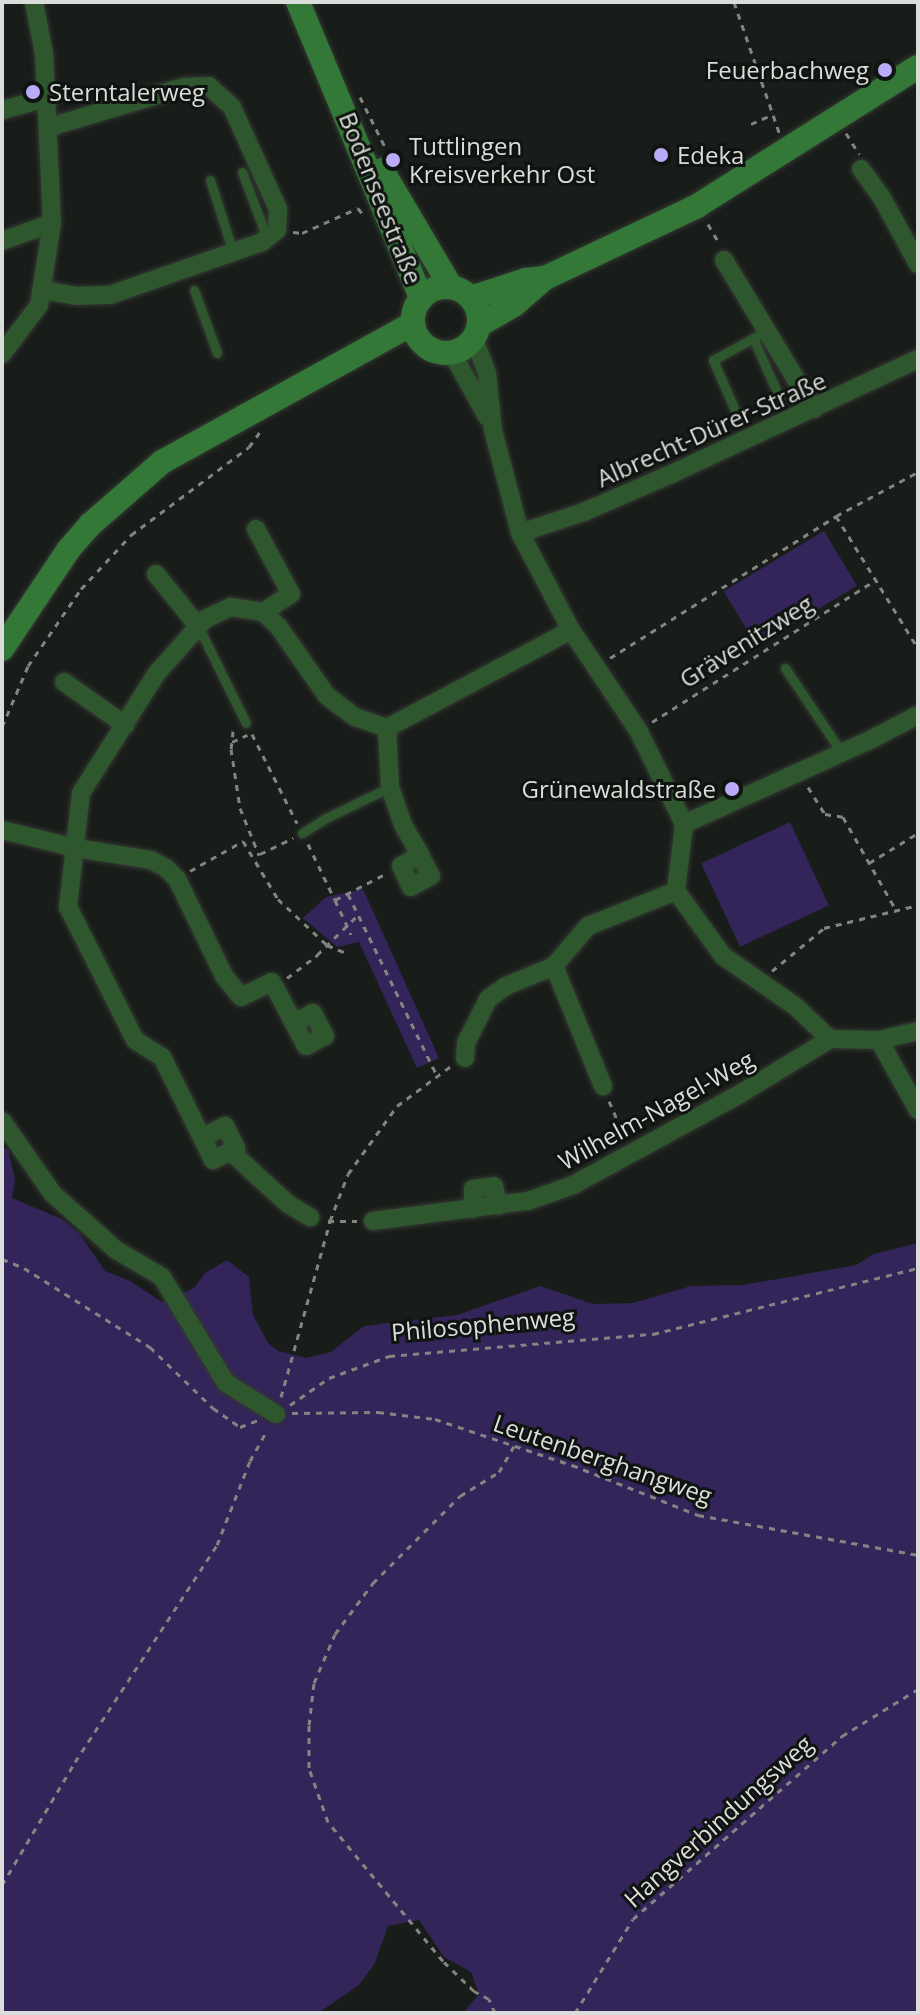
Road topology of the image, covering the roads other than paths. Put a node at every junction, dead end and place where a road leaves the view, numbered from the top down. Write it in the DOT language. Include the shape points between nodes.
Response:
graph roads {
  1 [pos="34,2"];
  2 [pos="298,2"];
  3 [pos="918,67"];
  4 [pos="47,98"];
  5 [pos="350,98"];
  6 [pos="2,110"];
  7 [pos="50,127"];
  8 [pos="861,169"];
  9 [pos="242,172"];
  10 [pos="210,180"];
  11 [pos="52,223"];
  12 [pos="272,234"];
  13 [pos="2,241"];
  14 [pos="233,252"];
  15 [pos="724,260"];
  16 [pos="918,264"];
  17 [pos="536,279"];
  18 [pos="43,290"];
  19 [pos="194,290"];
  20 [pos="461,292"];
  21 [pos="421,298"];
  22 [pos="412,324"];
  23 [pos="476,332"];
  24 [pos="760,334"];
  25 [pos="427,348"];
  26 [pos="217,353"];
  27 [pos="452,353"];
  28 [pos="2,354"];
  29 [pos="918,359"];
  30 [pos="314,379"];
  31 [pos="780,399"];
  32 [pos="814,409"];
  33 [pos="738,417"];
  34 [pos="493,430"];
  35 [pos="256,529"];
  36 [pos="520,533"];
  37 [pos="156,574"];
  38 [pos="263,612"];
  39 [pos="197,625"];
  40 [pos="571,630"];
  41 [pos="2,649"];
  42 [pos="785,668"];
  43 [pos="64,682"];
  44 [pos="918,715"];
  45 [pos="125,725"];
  46 [pos="249,728"];
  47 [pos="387,728"];
  48 [pos="842,753"];
  49 [pos="390,787"];
  50 [pos="684,824"];
  51 [pos="2,830"];
  52 [pos="302,833"];
  53 [pos="76,848"];
  54 [pos="420,855"];
  55 [pos="676,891"];
  56 [pos="554,966"];
  57 [pos="294,1023"];
  58 [pos="918,1031"];
  59 [pos="830,1039"];
  60 [pos="879,1040"];
  61 [pos="465,1058"];
  62 [pos="603,1086"];
  63 [pos="918,1110"];
  64 [pos="2,1121"];
  65 [pos="310,1217"];
  66 [pos="373,1221"];
  67 [pos="276,1414"];
  1 -- 4 [label="street"];
  2 -- 5 [label="street, Bodenseestraße"];
  3 -- 17 [label="street" via="697,206"];
  4 -- 6 [label="street"];
  4 -- 7 [label="street"];
  5 -- 20 [label="street, Bodenseestraße"];
  5 -- 21 [label="street, Bodenseestraße"];
  7 -- 11 [label="street"];
  7 -- 12 [label="street" via="184,87 209,86 232,107 278,209"];
  8 -- 16 [label="street"];
  9 -- 12 [label="lane"];
  10 -- 14 [label="lane"];
  11 -- 13 [label="street"];
  11 -- 18 [label="street"];
  12 -- 14 [label="street"];
  14 -- 18 [label="street" via="110,295"];
  15 -- 24 [label="street"];
  17 -- 20 [label="street"];
  17 -- 23 [label="street" via="514,305"];
  18 -- 28 [label="street" via="39,305"];
  19 -- 26 [label="lane"];
  20 -- 21 [label="street" via="440,287"];
  20 -- 23 [label="street" via="479,315"];
  21 -- 22 [label="street"];
  22 -- 25 [label="street"];
  22 -- 30 [label="street"];
  23 -- 27 [label="street"];
  23 -- 34 [label="street"];
  24 -- 31 [label="lane"];
  24 -- 32 [label="street"];
  24 -- 33 [label="lane" via="713,360"];
  25 -- 27 [label="street"];
  25 -- 30 [label="street"];
  27 -- 34 [label="street"];
  29 -- 32 [label="street, Albrecht-Dürer-Straße"];
  30 -- 41 [label="street" via="162,462 91,524"];
  32 -- 36 [label="street, Albrecht-Dürer-Straße" via="584,512"];
  34 -- 36 [label="street"];
  35 -- 38 [label="street" via="291,594"];
  36 -- 40 [label="street"];
  37 -- 39 [label="street"];
  38 -- 39 [label="street" via="231,607"];
  38 -- 47 [label="street" via="327,696 355,717"];
  39 -- 45 [label="street" via="157,673"];
  39 -- 46 [label="lane"];
  40 -- 47 [label="street"];
  40 -- 50 [label="street" via="638,730"];
  42 -- 48 [label="lane"];
  43 -- 45 [label="street"];
  44 -- 48 [label="street"];
  45 -- 53 [label="street" via="81,793"];
  47 -- 49 [label="street"];
  48 -- 50 [label="street"];
  49 -- 52 [label="lane"];
  49 -- 54 [label="street"];
  50 -- 55 [label="street"];
  51 -- 53 [label="street"];
  53 -- 57 [label="street" via="151,860 177,879 224,976 241,997 272,982"];
  53 -- 65 [label="street" via="68,907 135,1040 162,1057 204,1137 225,1126 236,1148 230,1151"];
  55 -- 56 [label="street" via="588,926"];
  55 -- 59 [label="street" via="723,956 796,1007"];
  56 -- 61 [label="street" via="488,999 466,1043"];
  56 -- 62 [label="street"];
  58 -- 60 [label="street"];
  59 -- 60 [label="street"];
  59 -- 66 [label="street, Wilhelm-Nagel-Weg" via="573,1185 528,1201"];
  60 -- 63 [label="street"];
  64 -- 67 [label="street" via="53,1194 116,1250 162,1277 226,1383"];
}
